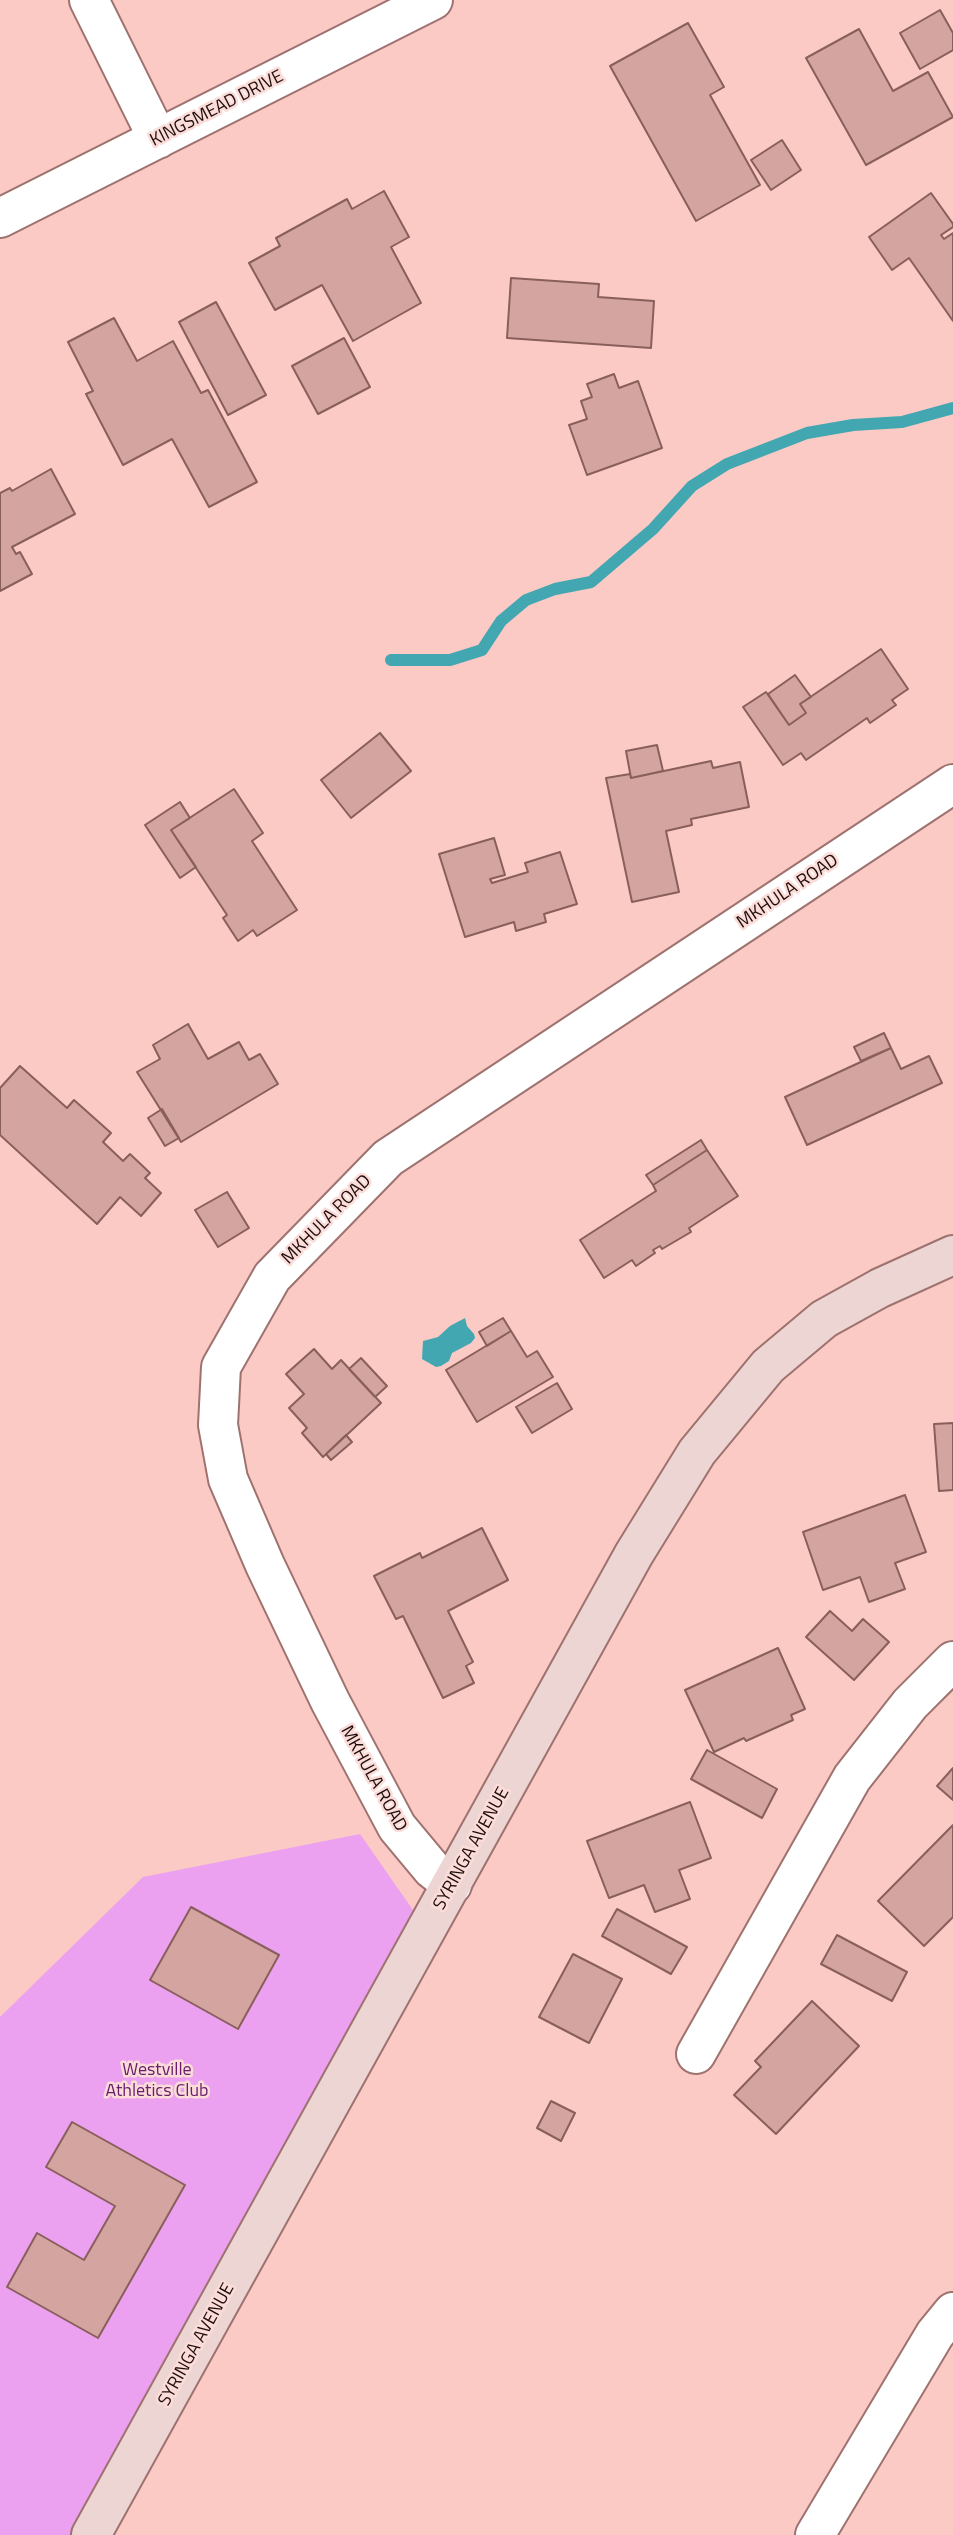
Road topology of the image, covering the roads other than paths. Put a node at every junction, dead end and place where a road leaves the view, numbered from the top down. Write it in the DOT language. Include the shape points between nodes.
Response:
graph roads {
  1 [pos="89,0"];
  2 [pos="433,0"];
  3 [pos="158,139"];
  4 [pos="0,218"];
  5 [pos="953,784"];
  6 [pos="953,1255"];
  7 [pos="953,1661"];
  8 [pos="452,1885"];
  9 [pos="696,2054"];
  10 [pos="953,2312"];
  11 [pos="91,2535"];
  12 [pos="815,2535"];
  1 -- 3 [label="street"];
  2 -- 3 [label="street, KINGSMEAD DRIVE"];
  3 -- 4 [label="street, KINGSMEAD DRIVE"];
  5 -- 8 [label="street, MKHULA ROAD" via="388,1158 272,1277 221,1367 218,1425 228,1479 265,1565 397,1826 432,1869"];
  6 -- 8 [label="street, SYRINGA AVENUE" via="824,1319 768,1366 697,1452 634,1553"];
  7 -- 9 [label="street" via="910,1703 852,1778"];
  8 -- 11 [label="street, SYRINGA AVENUE"];
  10 -- 12 [label="street" via="935,2334"];
}
